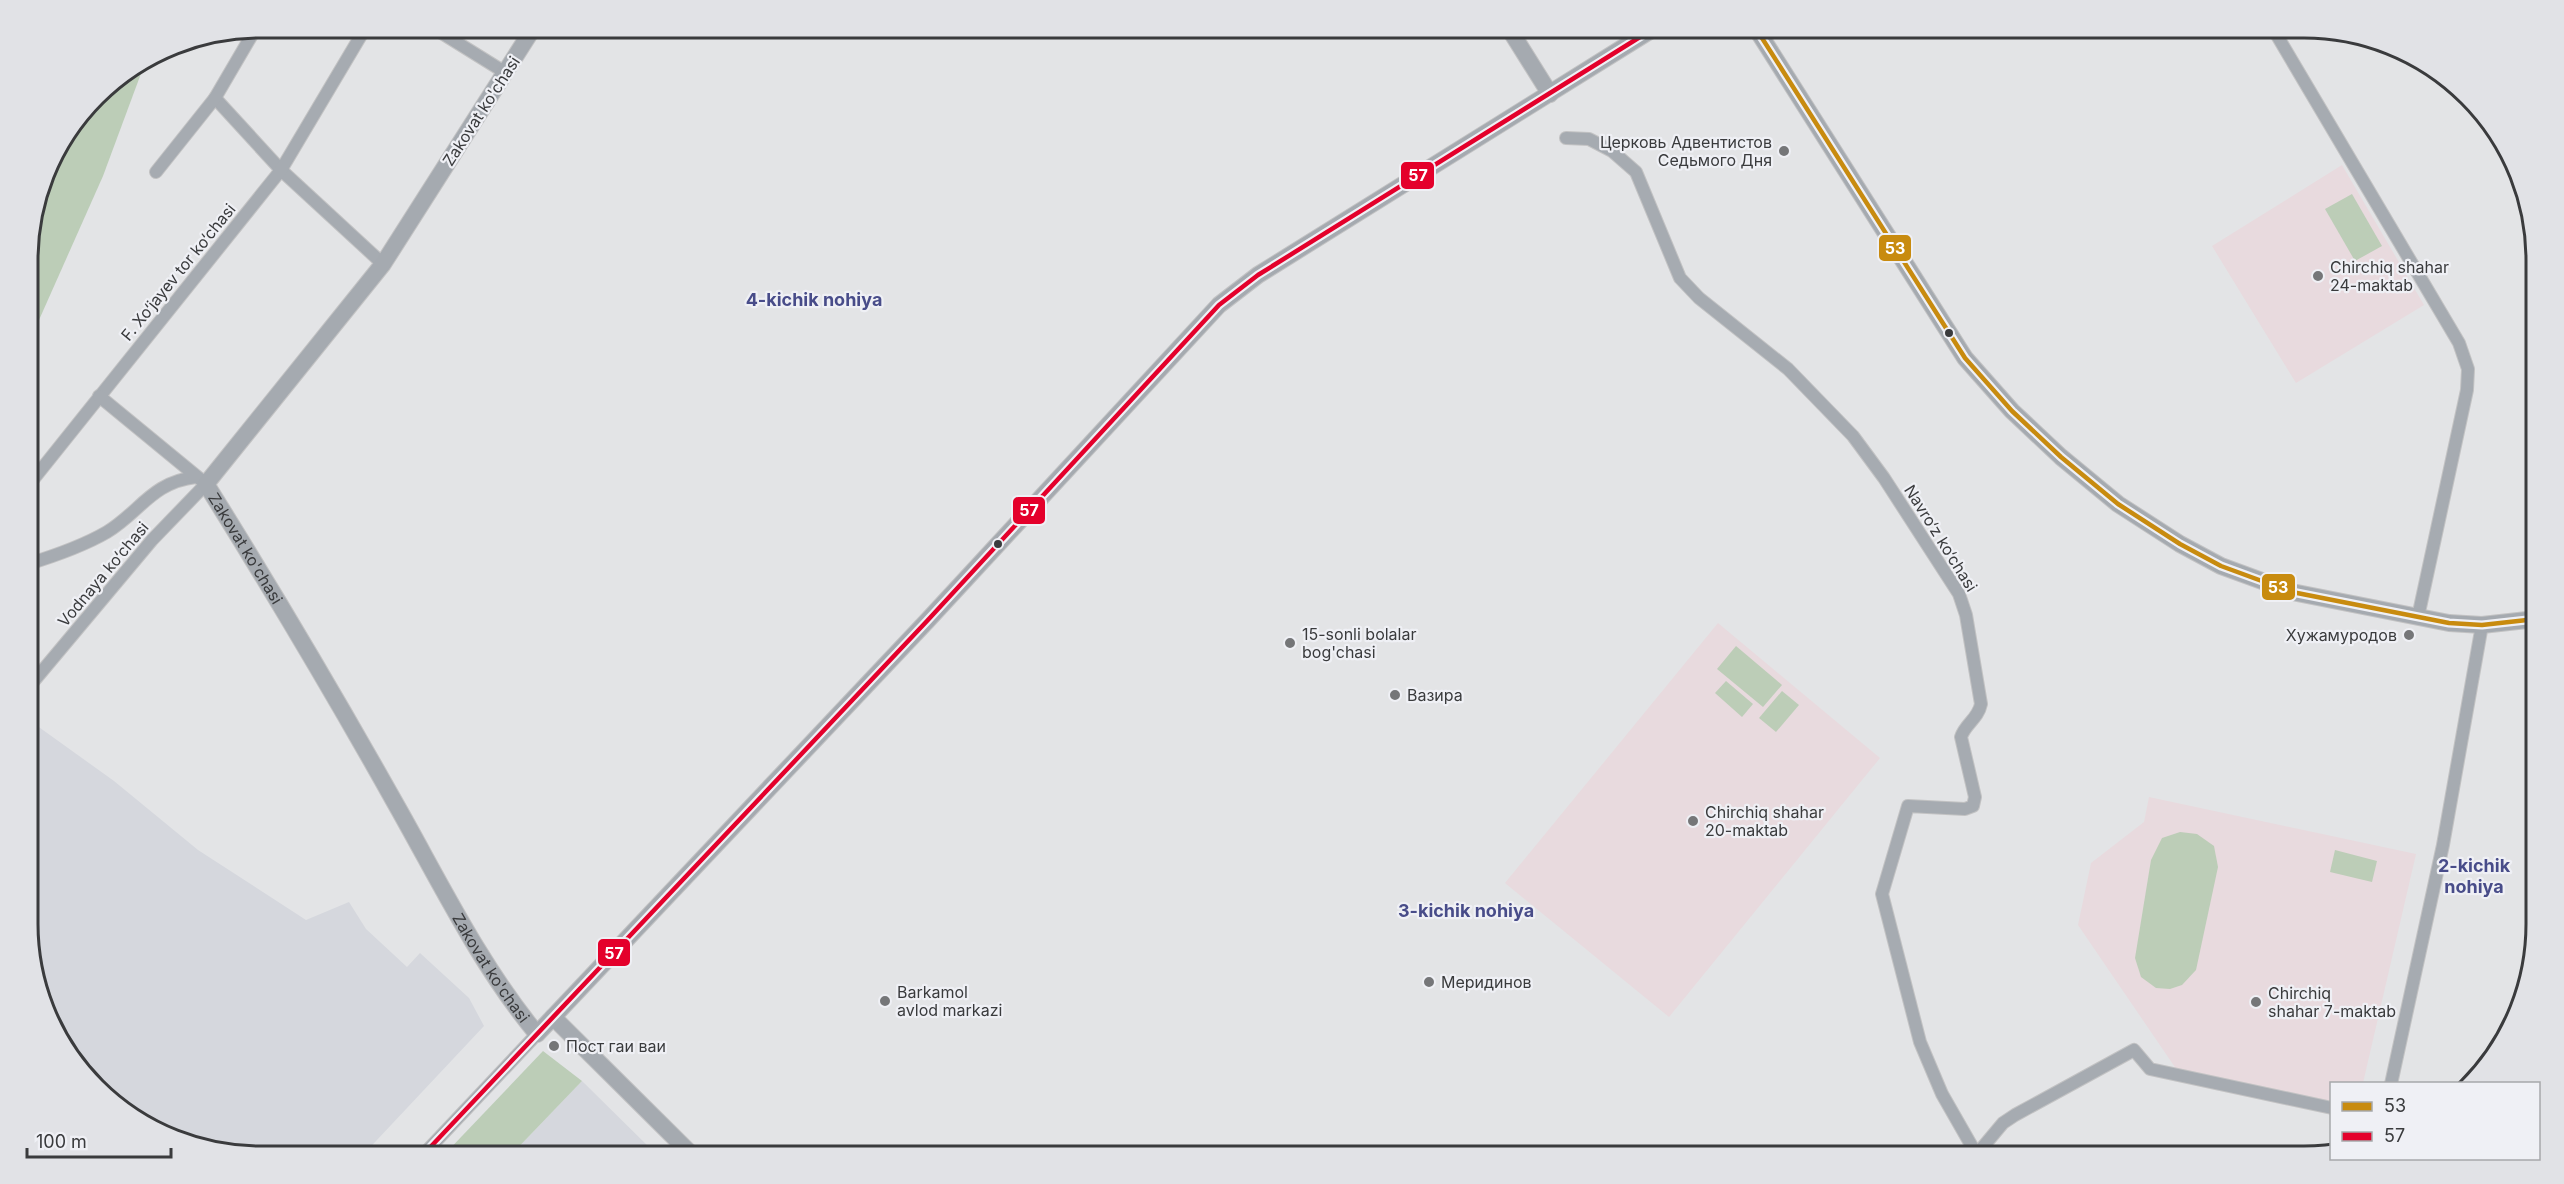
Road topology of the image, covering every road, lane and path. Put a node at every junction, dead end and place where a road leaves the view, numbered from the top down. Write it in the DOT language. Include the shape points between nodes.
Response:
graph roads {
  1 [pos="250,38"];
  2 [pos="360,38"];
  3 [pos="450,38"];
  4 [pos="527,38"];
  5 [pos="1515,38"];
  6 [pos="1762,38"];
  7 [pos="2279,38"];
  8 [pos="1636,39"];
  9 [pos="506,73"];
  10 [pos="1550,94"];
  11 [pos="214,98"];
  12 [pos="1566,138"];
  13 [pos="282,170"];
  14 [pos="156,172"];
  15 [pos="383,264"];
  16 [pos="99,396"];
  17 [pos="38,473"];
  18 [pos="201,480"];
  19 [pos="38,560"];
  20 [pos="2418,617"];
  21 [pos="2526,620"];
  22 [pos="2482,625"];
  23 [pos="38,676"];
  24 [pos="553,1017"];
  25 [pos="537,1034"];
  26 [pos="2391,1082"];
  27 [pos="2330,1108"];
  28 [pos="431,1146"];
  29 [pos="683,1146"];
  30 [pos="1972,1146"];
  31 [pos="1985,1146"];
  1 -- 11 [label="street"];
  2 -- 13 [label="street, F. Xo‘jayev tor ko‘chasi"];
  3 -- 9 [label="street"];
  4 -- 9 [label="main road, Zakovat ko'chasi"];
  5 -- 10 [label="main road"];
  6 -- 20 [label="main road" via="1965,358 2012,411 2068,463 2149,524 2246,577 2292,592"];
  7 -- 20 [label="street" via="2454,333 2468,369 2468,390"];
  8 -- 10 [label="main road"];
  9 -- 15 [label="main road, Zakovat ko'chasi"];
  10 -- 24 [label="main road" via="1258,275 1219,305"];
  11 -- 13 [label="street"];
  11 -- 14 [label="street"];
  12 -- 30 [label="street, Navro‘z ko‘chasi" via="1589,139 1612,151 1636,172 1680,278 1699,298 1788,369 1853,436 1959,594 1981,704 1980,713 1961,737 1975,797 1973,806 1908,806 1882,894 1920,1042 1942,1094"];
  13 -- 15 [label="street"];
  13 -- 16 [label="street, F. Xo‘jayev tor ko‘chasi"];
  15 -- 18 [label="main road, Zakovat ko'chasi"];
  16 -- 17 [label="street, F. Xo‘jayev tor ko‘chasi"];
  16 -- 18 [label="street"];
  18 -- 19 [label="street" via="180,479 165,485 108,532"];
  18 -- 23 [label="street, Vodnaya ko‘chasi"];
  18 -- 25 [label="main road, Zakovat ko'chasi" via="285,611 511,1003"];
  20 -- 22 [label="main road"];
  21 -- 22 [label="main road"];
  22 -- 26 [label="street" via="2443,845"];
  24 -- 25 [label="main road"];
  24 -- 29 [label="main road"];
  25 -- 28 [label="street"];
  27 -- 31 [label="street" via="2150,1069 2134,1050 2014,1115"];
}
